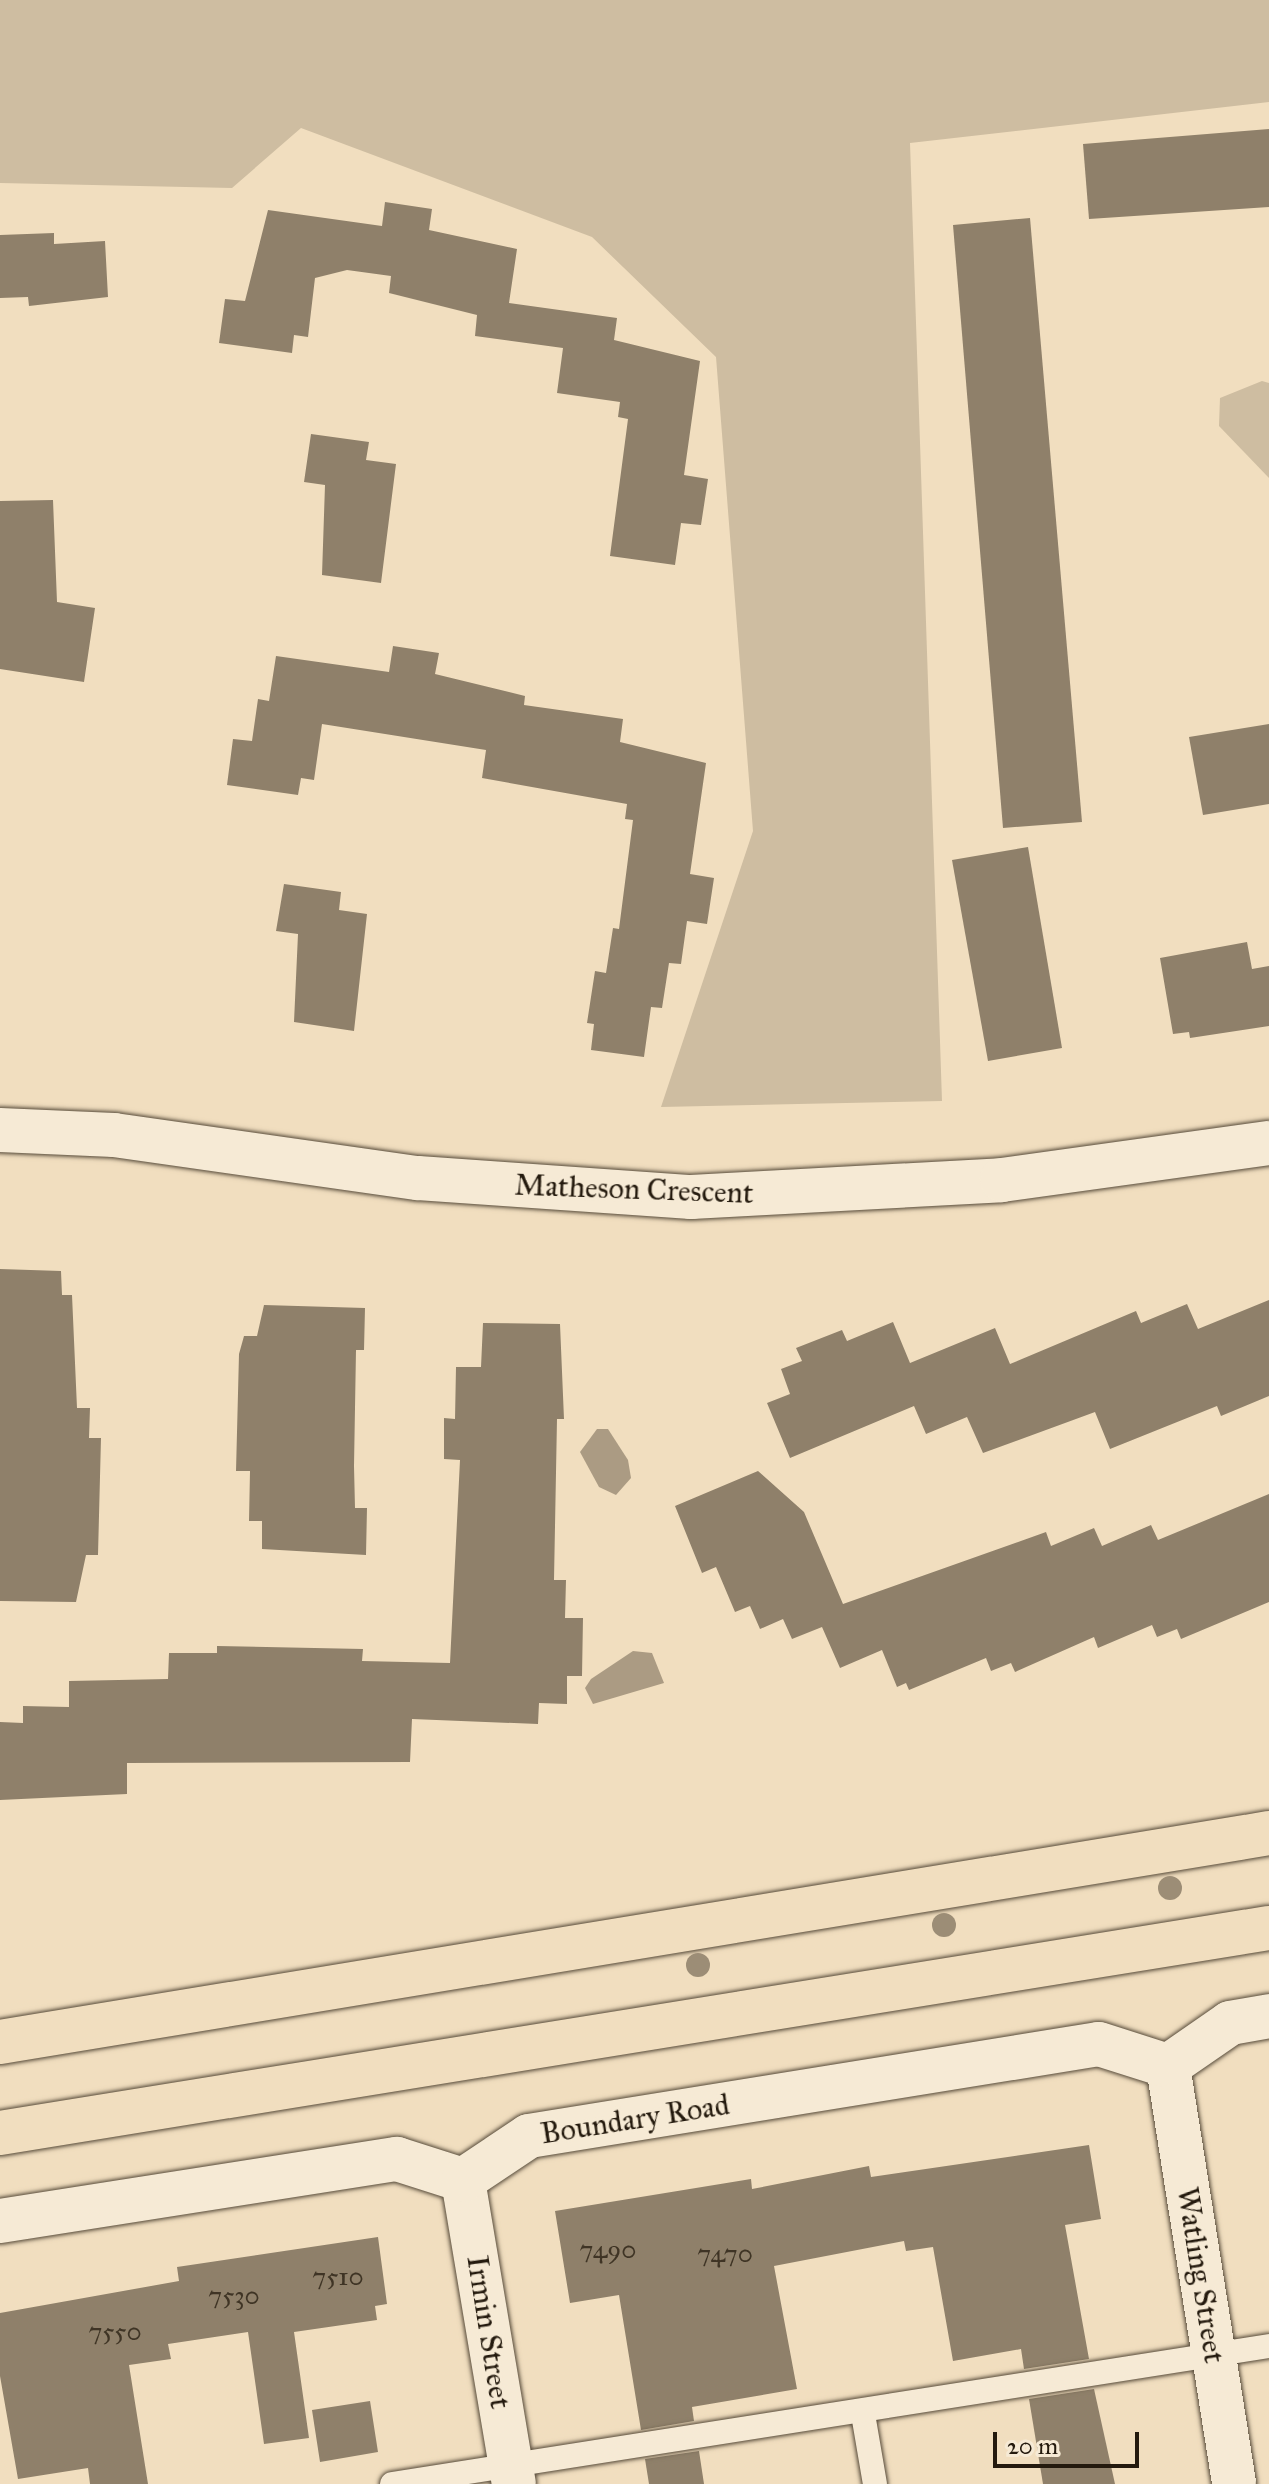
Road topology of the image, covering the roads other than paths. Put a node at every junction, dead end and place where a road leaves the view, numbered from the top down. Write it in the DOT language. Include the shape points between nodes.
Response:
graph roads {
  1 [pos="0,1130"];
  2 [pos="1269,1143"];
  3 [pos="1269,1833"];
  4 [pos="1269,1928"];
  5 [pos="1269,2016"];
  6 [pos="0,2042"];
  7 [pos="1168,2066"];
  8 [pos="0,2133"];
  9 [pos="463,2180"];
  10 [pos="0,2221"];
  11 [pos="1269,2346"];
  12 [pos="1214,2355"];
  13 [pos="863,2414"];
  14 [pos="512,2475"];
  15 [pos="392,2484"];
  16 [pos="875,2484"];
  17 [pos="1234,2484"];
  1 -- 2 [label="street, Matheson Crescent" via="114,1135 418,1178 691,1197 1002,1180"];
  3 -- 6 [label="main road"];
  4 -- 8 [label="main road"];
  5 -- 7 [label="street" via="1230,2023"];
  7 -- 9 [label="street, Boundary Road" via="1099,2044 575,2128 529,2136"];
  7 -- 12 [label="street, Watling Street"];
  9 -- 10 [label="street" via="397,2159"];
  9 -- 14 [label="street, Irmin Street"];
  11 -- 12 [label="lane"];
  12 -- 13 [label="lane"];
  12 -- 17 [label="street, Watling Street"];
  13 -- 14 [label="lane"];
  13 -- 16 [label="lane"];
  14 -- 15 [label="lane"];
}
